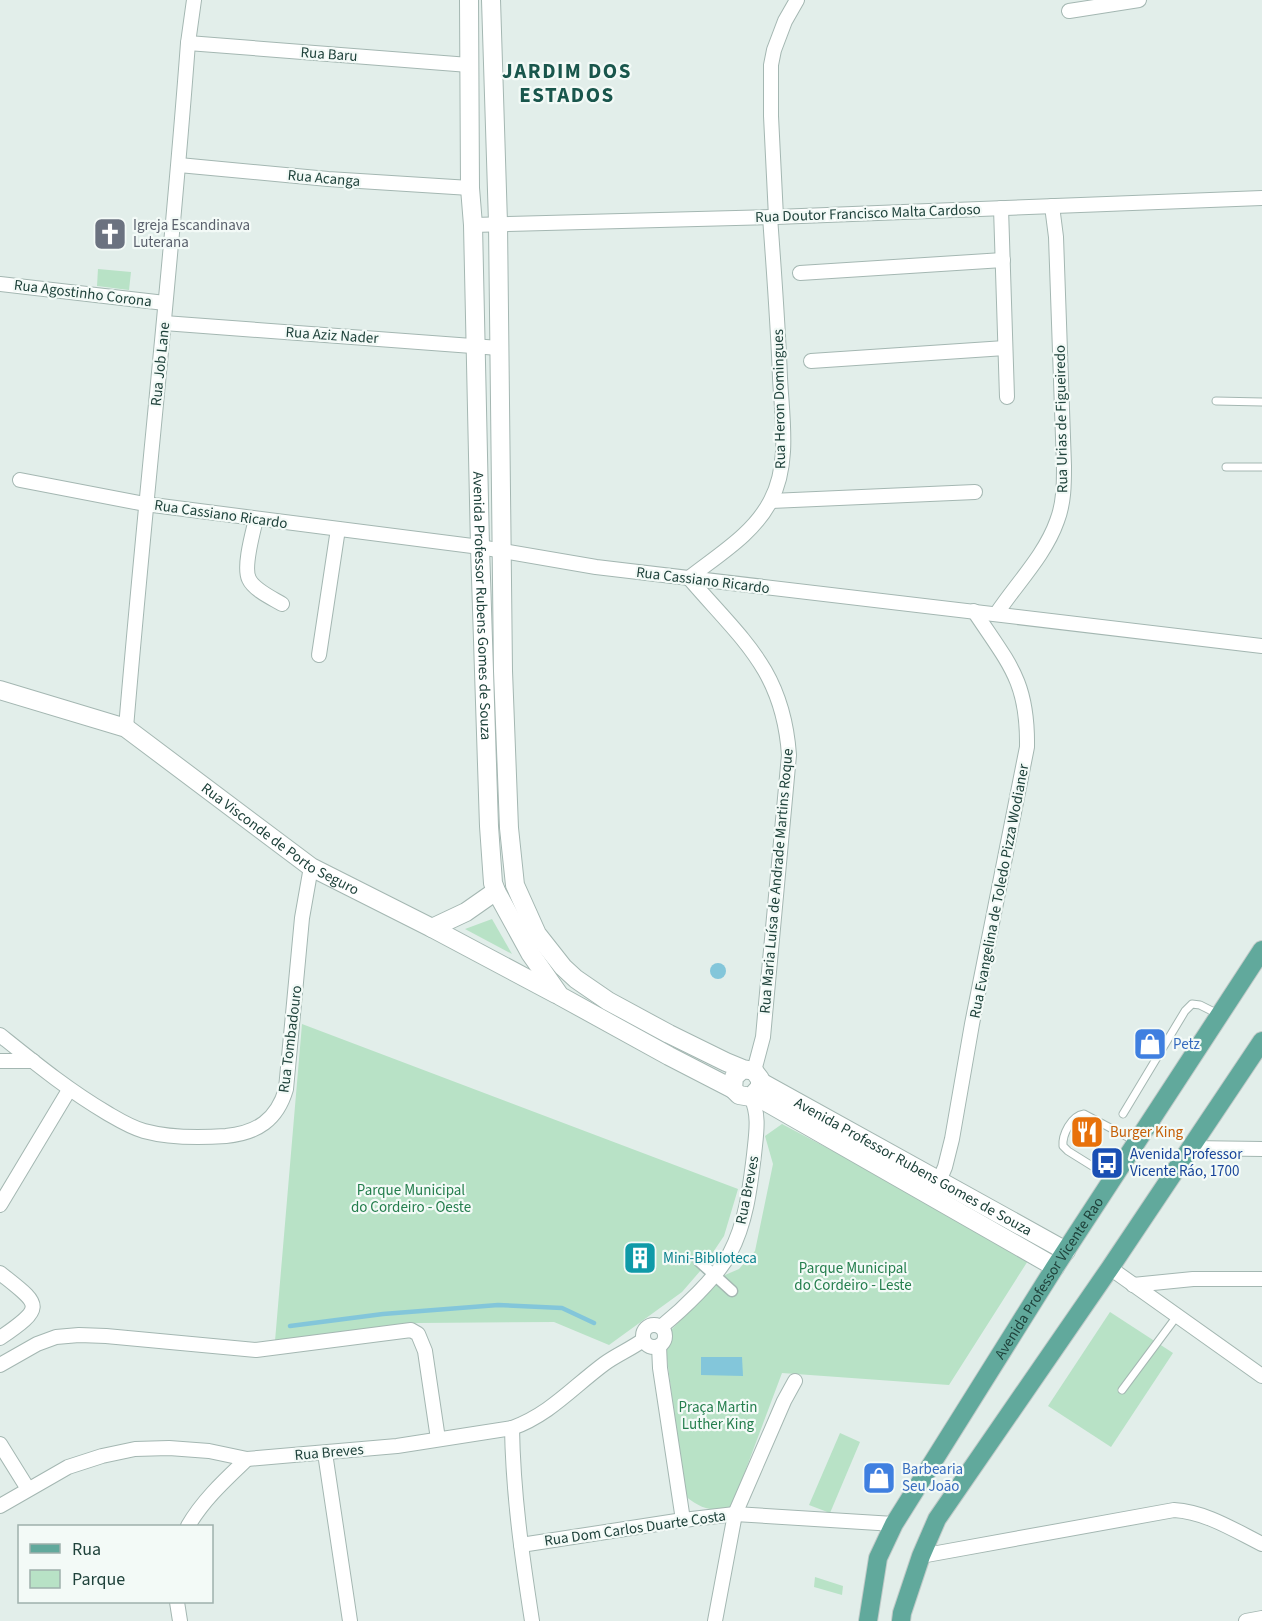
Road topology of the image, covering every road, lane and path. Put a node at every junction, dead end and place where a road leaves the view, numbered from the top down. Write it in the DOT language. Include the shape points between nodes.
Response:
graph roads {
  1 [pos="194,0"];
  2 [pos="469,0"];
  3 [pos="491,0"];
  4 [pos="797,0"];
  5 [pos="1139,0"];
  6 [pos="1069,11"];
  7 [pos="188,44"];
  8 [pos="469,65"];
  9 [pos="179,165"];
  10 [pos="470,189"];
  11 [pos="1262,198"];
  12 [pos="1052,206"];
  13 [pos="1000,208"];
  14 [pos="773,217"];
  15 [pos="498,223"];
  16 [pos="473,225"];
  17 [pos="1003,260"];
  18 [pos="800,273"];
  19 [pos="0,284"];
  20 [pos="165,303"];
  21 [pos="164,323"];
  22 [pos="476,345"];
  23 [pos="499,348"];
  24 [pos="1005,348"];
  25 [pos="811,361"];
  26 [pos="1007,397"];
  27 [pos="1216,401"];
  28 [pos="1262,402"];
  29 [pos="1226,466"];
  30 [pos="1262,467"];
  31 [pos="20,480"];
  32 [pos="975,492"];
  33 [pos="771,501"];
  34 [pos="145,504"];
  35 [pos="256,519"];
  36 [pos="338,530"];
  37 [pos="480,547"];
  38 [pos="502,552"];
  39 [pos="688,578"];
  40 [pos="282,604"];
  41 [pos="974,611"];
  42 [pos="997,613"];
  43 [pos="1262,646"];
  44 [pos="320,655"];
  45 [pos="0,690"];
  46 [pos="126,728"];
  47 [pos="489,826"];
  48 [pos="509,828"];
  49 [pos="511,856"];
  50 [pos="491,858"];
  51 [pos="311,867"];
  52 [pos="496,891"];
  53 [pos="432,928"];
  54 [pos="1261,949"];
  55 [pos="560,996"];
  56 [pos="1220,1015"];
  57 [pos="0,1035"];
  58 [pos="1262,1041"];
  59 [pos="0,1061"];
  60 [pos="33,1061"];
  61 [pos="753,1083"];
  62 [pos="69,1090"];
  63 [pos="1123,1114"];
  64 [pos="1137,1142"];
  65 [pos="1190,1149"];
  66 [pos="1262,1149"];
  67 [pos="1113,1179"];
  68 [pos="939,1181"];
  69 [pos="0,1205"];
  70 [pos="1066,1251"];
  71 [pos="699,1261"];
  72 [pos="1055,1267"];
  73 [pos="1110,1268"];
  74 [pos="0,1273"];
  75 [pos="714,1275"];
  76 [pos="1262,1279"];
  77 [pos="1133,1285"];
  78 [pos="732,1291"];
  79 [pos="1177,1316"];
  80 [pos="661,1328"];
  81 [pos="0,1338"];
  82 [pos="643,1340"];
  83 [pos="659,1346"];
  84 [pos="0,1365"];
  85 [pos="1262,1376"];
  86 [pos="795,1381"];
  87 [pos="1122,1390"];
  88 [pos="512,1428"];
  89 [pos="438,1439"];
  90 [pos="0,1444"];
  91 [pos="325,1453"];
  92 [pos="247,1459"];
  93 [pos="28,1489"];
  94 [pos="0,1506"];
  95 [pos="735,1514"];
  96 [pos="683,1520"];
  97 [pos="894,1524"];
  98 [pos="189,1525"];
  99 [pos="1262,1544"];
  100 [pos="520,1545"];
  101 [pos="921,1556"];
  102 [pos="177,1603"];
  103 [pos="1262,1618"];
  104 [pos="180,1621"];
  105 [pos="350,1621"];
  106 [pos="532,1621"];
  107 [pos="715,1621"];
  108 [pos="868,1621"];
  109 [pos="901,1621"];
  110 [pos="1246,1621"];
  1 -- 7 [label="street, Rua Job Lane"];
  2 -- 8 [label="street, Avenida Professor Rubens Gomes de Souza"];
  3 -- 15 [label="street, Avenida Professor Rubens Gomes de Souza"];
  4 -- 14 [label="street, Rua Heron Domingues" via="785,21 771,65"];
  5 -- 6 [label="street"];
  7 -- 8 [label="street, Rua Baru"];
  7 -- 9 [label="street, Rua Job Lane"];
  8 -- 10 [label="street, Avenida Professor Rubens Gomes de Souza"];
  9 -- 10 [label="street, Rua Acanga"];
  9 -- 20 [label="street, Rua Job Lane"];
  10 -- 16 [label="street, Avenida Professor Rubens Gomes de Souza"];
  11 -- 12 [label="street, Rua Doutor Francisco Malta Cardoso"];
  12 -- 13 [label="street, Rua Doutor Francisco Malta Cardoso"];
  12 -- 42 [label="street, Rua Urias de Figueiredo" via="1063,499 1048,540"];
  13 -- 14 [label="street, Rua Doutor Francisco Malta Cardoso"];
  13 -- 17 [label="street"];
  14 -- 15 [label="street, Rua Doutor Francisco Malta Cardoso"];
  14 -- 33 [label="street, Rua Heron Domingues" via="783,441 781,477"];
  15 -- 16 [label="street, Rua Doutor Francisco Malta Cardoso"];
  15 -- 23 [label="street, Avenida Professor Rubens Gomes de Souza"];
  16 -- 22 [label="street, Avenida Professor Rubens Gomes de Souza"];
  17 -- 18 [label="street"];
  17 -- 24 [label="street"];
  19 -- 20 [label="street, Rua Agostinho Corona"];
  20 -- 21 [label="street, Rua Job Lane"];
  21 -- 22 [label="street, Rua Aziz Nader"];
  21 -- 34 [label="street, Rua Job Lane"];
  22 -- 23 [label="street, Rua Aziz Nader"];
  22 -- 37 [label="street, Avenida Professor Rubens Gomes de Souza"];
  23 -- 38 [label="street, Avenida Professor Rubens Gomes de Souza"];
  24 -- 25 [label="street"];
  24 -- 26 [label="street"];
  27 -- 28 [label="lane"];
  29 -- 30 [label="lane"];
  31 -- 34 [label="street, Rua Cassiano Ricardo"];
  32 -- 33 [label="street"];
  33 -- 39 [label="street, Rua Heron Domingues" via="742,536"];
  34 -- 35 [label="street, Rua Cassiano Ricardo"];
  34 -- 46 [label="street, Rua Job Lane"];
  35 -- 36 [label="street, Rua Cassiano Ricardo"];
  35 -- 40 [label="street" via="249,580"];
  36 -- 37 [label="street, Rua Cassiano Ricardo"];
  36 -- 44 [label="street"];
  37 -- 38 [label="street, Rua Cassiano Ricardo"];
  37 -- 47 [label="street, Avenida Professor Rubens Gomes de Souza"];
  38 -- 39 [label="street, Rua Cassiano Ricardo"];
  38 -- 48 [label="street, Avenida Professor Rubens Gomes de Souza"];
  39 -- 41 [label="street, Rua Cassiano Ricardo"];
  39 -- 61 [label="street, Rua Maria Luísa de Andrade Martins Roque" via="744,640 769,675 788,736 763,1037"];
  41 -- 42 [label="street, Rua Cassiano Ricardo"];
  41 -- 68 [label="street, Rua Evangelina de Toledo Pizza Wodianer" via="1016,675 1028,718 1028,747 954,1131"];
  42 -- 43 [label="street, Rua Cassiano Ricardo"];
  45 -- 46 [label="street, Rua Visconde de Porto Seguro"];
  46 -- 51 [label="street, Rua Visconde de Porto Seguro"];
  47 -- 48 [label="street" via="502,832"];
  47 -- 50 [label="street, Avenida Professor Rubens Gomes de Souza"];
  48 -- 49 [label="street, Avenida Professor Rubens Gomes de Souza"];
  49 -- 50 [label="street" via="501,852"];
  49 -- 61 [label="street, Avenida Professor Rubens Gomes de Souza" via="515,885 537,934 563,967 631,1014"];
  50 -- 52 [label="street, Avenida Professor Rubens Gomes de Souza"];
  51 -- 53 [label="street, Rua Visconde de Porto Seguro"];
  51 -- 62 [label="street, Rua Tombadouro" via="302,918 288,1073 276,1113 237,1135 173,1136 127,1124"];
  52 -- 53 [label="street"];
  52 -- 55 [label="street, Avenida Professor Rubens Gomes de Souza" via="530,953"];
  53 -- 55 [label="street, Rua Visconde de Porto Seguro"];
  54 -- 56 [label="main road, Avenida Professor Vicente Rao"];
  55 -- 61 [label="street, Avenida Professor Rubens Gomes de Souza" via="733,1089 734,1077"];
  56 -- 63 [label="lane" via="1192,1004 1185,1011"];
  56 -- 64 [label="main road, Avenida Professor Vicente Rao"];
  57 -- 60 [label="street, Rua Tombadouro"];
  58 -- 65 [label="main road"];
  59 -- 60 [label="street"];
  60 -- 62 [label="street, Rua Tombadouro"];
  61 -- 68 [label="street, Avenida Professor Rubens Gomes de Souza"];
  61 -- 72 [label="street, Avenida Professor Rubens Gomes de Souza"];
  61 -- 75 [label="street, Rua Breves" via="757,1115 745,1211 729,1255"];
  62 -- 69 [label="street"];
  64 -- 67 [label="main road, Avenida Professor Vicente Rao"];
  64 -- 67 [label="lane" via="1084,1114 1075,1118 1062,1138 1063,1146"];
  65 -- 66 [label="street"];
  65 -- 73 [label="main road"];
  67 -- 70 [label="main road, Avenida Professor Vicente Rao"];
  68 -- 70 [label="street, Avenida Professor Rubens Gomes de Souza"];
  70 -- 72 [label="main road, Avenida Professor Vicente Rao"];
  71 -- 75 [label="street"];
  72 -- 97 [label="main road, Avenida Professor Vicente Rao"];
  73 -- 77 [label="street"];
  73 -- 101 [label="main road" via="937,1519"];
  74 -- 81 [label="street" via="33,1304 22,1323"];
  75 -- 78 [label="street"];
  75 -- 80 [label="street, Rua Breves"];
  76 -- 77 [label="street" via="1193,1279"];
  77 -- 79 [label="street"];
  79 -- 85 [label="street"];
  79 -- 87 [label="lane"];
  80 -- 82 [label="street" via="648,1327"];
  80 -- 83 [label="street" via="665,1338"];
  82 -- 83 [label="street" via="648,1346"];
  82 -- 88 [label="street, Rua Breves" via="605,1363 546,1413"];
  83 -- 96 [label="street"];
  84 -- 89 [label="street" via="37,1344 79,1335 256,1350 411,1330 418,1334 425,1351"];
  86 -- 95 [label="street"];
  88 -- 89 [label="street, Rua Breves"];
  88 -- 100 [label="street"];
  89 -- 91 [label="street, Rua Breves"];
  90 -- 93 [label="street"];
  91 -- 92 [label="street, Rua Breves"];
  91 -- 105 [label="street"];
  92 -- 93 [label="street, Rua Breves" via="209,1451 135,1449 68,1467"];
  92 -- 98 [label="street" via="213,1491"];
  93 -- 94 [label="street, Rua Breves"];
  95 -- 96 [label="street, Rua Dom Carlos Duarte Costa"];
  95 -- 97 [label="street, Rua Dom Carlos Duarte Costa"];
  95 -- 107 [label="street"];
  96 -- 100 [label="street, Rua Dom Carlos Duarte Costa"];
  97 -- 108 [label="main road, Avenida Professor Vicente Rao" via="878,1558"];
  99 -- 101 [label="street" via="1212,1519 1174,1510"];
  100 -- 106 [label="street"];
  101 -- 109 [label="main road"];
  102 -- 104 [label="street"];
  103 -- 110 [label="street"];
}
